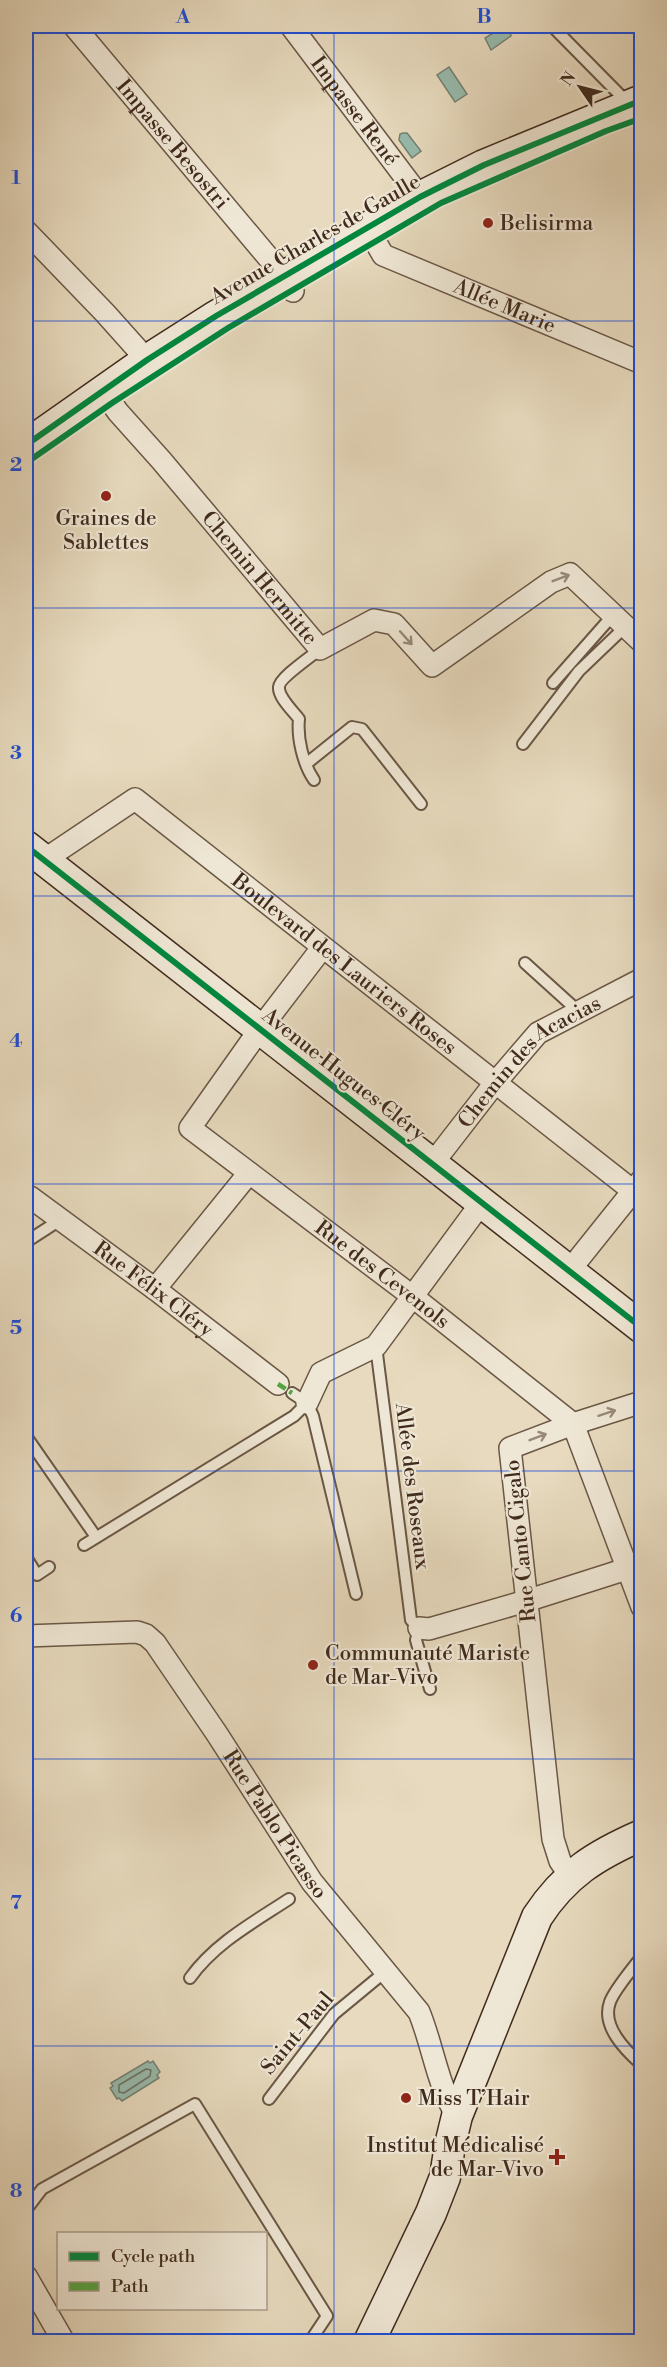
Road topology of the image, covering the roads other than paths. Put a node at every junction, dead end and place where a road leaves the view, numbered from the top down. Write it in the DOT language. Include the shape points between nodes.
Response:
graph roads {
  1 [pos="74,26"];
  2 [pos="291,26"];
  3 [pos="552,26"];
  4 [pos="635,112"];
  5 [pos="420,197"];
  6 [pos="26,231"];
  7 [pos="375,241"];
  8 [pos="283,277"];
  9 [pos="642,363"];
  10 [pos="153,367"];
  11 [pos="107,397"];
  12 [pos="66,425"];
  13 [pos="26,445"];
  14 [pos="26,463"];
  15 [pos="619,621"];
  16 [pos="642,642"];
  17 [pos="320,649"];
  18 [pos="554,683"];
  19 [pos="523,744"];
  20 [pos="306,764"];
  21 [pos="314,780"];
  22 [pos="421,804"];
  23 [pos="35,853"];
  24 [pos="322,948"];
  25 [pos="525,963"];
  26 [pos="642,979"];
  27 [pos="578,1011"];
  28 [pos="260,1029"];
  29 [pos="495,1083"];
  30 [pos="433,1163"];
  31 [pos="249,1173"];
  32 [pos="639,1190"];
  33 [pos="30,1197"];
  34 [pos="482,1202"];
  35 [pos="60,1220"];
  36 [pos="26,1242"];
  37 [pos="569,1271"];
  38 [pos="155,1289"];
  39 [pos="412,1296"];
  40 [pos="642,1328"];
  41 [pos="375,1346"];
  42 [pos="292,1393"];
  43 [pos="642,1402"];
  44 [pos="573,1424"];
  45 [pos="26,1436"];
  46 [pos="96,1537"];
  47 [pos="84,1545"];
  48 [pos="26,1557"];
  49 [pos="49,1567"];
  50 [pos="635,1567"];
  51 [pos="356,1594"];
  52 [pos="526,1601"];
  53 [pos="642,1607"];
  54 [pos="419,1629"];
  55 [pos="26,1636"];
  56 [pos="430,1689"];
  57 [pos="642,1834"];
  58 [pos="570,1876"];
  59 [pos="290,1899"];
  60 [pos="642,1956"];
  61 [pos="386,1971"];
  62 [pos="190,1978"];
  63 [pos="642,2065"];
  64 [pos="269,2099"];
  65 [pos="458,2116"];
  66 [pos="26,2210"];
  67 [pos="26,2276"];
  68 [pos="313,2337"];
  69 [pos="64,2342"];
  70 [pos="369,2342"];
  1 -- 8 [label="street, Impasse Besostri"];
  2 -- 5 [label="street, Impasse René"];
  3 -- 4 [label="lane"];
  4 -- 5 [label="street, Avenue Charles de Gaulle" via="484,165"];
  4 -- 7 [label="street, Avenue Charles de Gaulle" via="441,203"];
  5 -- 8 [label="street, Avenue Charles de Gaulle"];
  6 -- 10 [label="street"];
  7 -- 8 [label="street, Avenue Charles de Gaulle"];
  7 -- 9 [label="street, Allée Marie" via="383,255"];
  8 -- 10 [label="street, Avenue Charles de Gaulle" via="228,328"];
  10 -- 11 [label="street, Avenue Charles de Gaulle"];
  11 -- 12 [label="street, Avenue Charles de Gaulle"];
  11 -- 17 [label="street, Chemin Hermitte"];
  12 -- 13 [label="street, Avenue Charles de Gaulle"];
  12 -- 14 [label="street, Avenue Charles de Gaulle"];
  15 -- 16 [label="street, Chemin Hermitte"];
  17 -- 15 [label="street, Chemin Hermitte, one-way" via="374,620 394,624 432,666 551,582 570,574"];
  15 -- 18 [label="lane"];
  15 -- 19 [label="lane"];
  17 -- 20 [label="lane" via="282,679 279,687 299,719"];
  20 -- 21 [label="lane"];
  20 -- 22 [label="lane" via="352,727 363,729"];
  23 -- 24 [label="street, Boulevard des Lauriers Roses" via="135,799"];
  23 -- 28 [label="street, Avenue Hugues Cléry"];
  24 -- 28 [label="street"];
  24 -- 29 [label="street, Boulevard des Lauriers Roses"];
  25 -- 27 [label="lane"];
  26 -- 27 [label="street, Chemin des Acacias"];
  27 -- 29 [label="street, Chemin des Acacias" via="538,1033"];
  28 -- 30 [label="street, Avenue Hugues Cléry"];
  28 -- 31 [label="street, Rue des Cevenols" via="190,1128"];
  29 -- 30 [label="street, Chemin des Acacias"];
  29 -- 32 [label="street, Boulevard des Lauriers Roses"];
  30 -- 34 [label="street, Avenue Hugues Cléry"];
  31 -- 38 [label="street"];
  31 -- 39 [label="street, Rue des Cevenols"];
  32 -- 37 [label="street"];
  33 -- 35 [label="street, Rue Félix Cléry"];
  34 -- 37 [label="street, Avenue Hugues Cléry"];
  34 -- 39 [label="street"];
  35 -- 36 [label="lane"];
  35 -- 38 [label="street, Rue Félix Cléry"];
  37 -- 40 [label="street, Avenue Hugues Cléry"];
  38 -- 42 [label="street, Rue Félix Cléry"];
  39 -- 41 [label="street"];
  39 -- 44 [label="street, Rue des Cevenols"];
  41 -- 42 [label="street" via="321,1373"];
  41 -- 54 [label="lane, Allée des Roseaux" via="411,1620"];
  42 -- 46 [label="lane" via="294,1416"];
  42 -- 51 [label="lane" via="313,1416"];
  44 -- 43 [label="street, Rue Canto Cigalo, one-way"];
  44 -- 50 [label="street"];
  52 -- 44 [label="street, Rue Canto Cigalo, one-way" via="510,1448"];
  45 -- 46 [label="lane"];
  46 -- 47 [label="lane"];
  48 -- 49 [label="lane" via="37,1575"];
  50 -- 52 [label="street"];
  50 -- 53 [label="street"];
  52 -- 54 [label="street"];
  52 -- 58 [label="street, Rue Canto Cigalo" via="553,1839 560,1862"];
  54 -- 56 [label="lane, Allée des Roseaux" via="416,1640"];
  55 -- 61 [label="street, Rue Pablo Picasso" via="137,1632 155,1642 312,1882"];
  57 -- 58 [label="street"];
  58 -- 65 [label="street" via="537,1917"];
  59 -- 62 [label="lane" via="225,1942"];
  60 -- 63 [label="lane" via="609,2003 609,2026"];
  61 -- 64 [label="lane, Saint-Paul" via="334,2014"];
  61 -- 65 [label="street, Rue Pablo Picasso" via="419,2012 446,2098"];
  65 -- 70 [label="street" via="445,2177 431,2213"];
  66 -- 68 [label="lane" via="42,2189 195,2104 327,2316"];
  67 -- 69 [label="street"];
}
